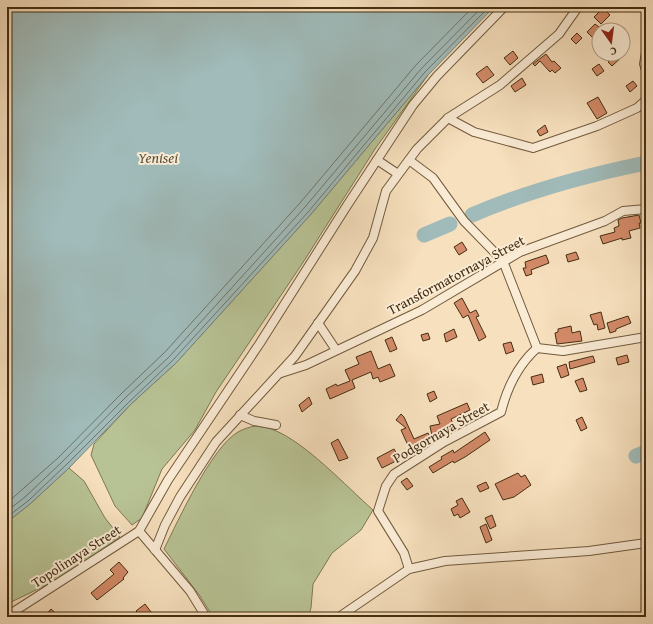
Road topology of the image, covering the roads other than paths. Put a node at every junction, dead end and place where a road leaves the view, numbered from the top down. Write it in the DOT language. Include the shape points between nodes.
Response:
graph roads {
  1 [pos="504,7"];
  2 [pos="578,7"];
  3 [pos="646,53"];
  4 [pos="646,70"];
  5 [pos="646,100"];
  6 [pos="448,118"];
  7 [pos="377,160"];
  8 [pos="409,160"];
  9 [pos="398,174"];
  10 [pos="646,209"];
  11 [pos="503,261"];
  12 [pos="318,323"];
  13 [pos="646,337"];
  14 [pos="537,348"];
  15 [pos="336,350"];
  16 [pos="280,373"];
  17 [pos="240,415"];
  18 [pos="276,425"];
  19 [pos="139,531"];
  20 [pos="646,543"];
  21 [pos="155,550"];
  22 [pos="409,568"];
  23 [pos="7,616"];
  24 [pos="206,617"];
  25 [pos="339,617"];
  1 -- 7 [label="street" via="437,76 413,105"];
  2 -- 6 [label="street" via="559,34 511,75"];
  3 -- 4 [label="street"];
  5 -- 6 [label="street" via="637,108 597,126 533,148 474,132"];
  6 -- 8 [label="street"];
  7 -- 9 [label="street"];
  7 -- 19 [label="street" via="264,337 168,480"];
  8 -- 9 [label="street"];
  8 -- 11 [label="street" via="433,178 464,221"];
  9 -- 12 [label="street" via="386,191 373,238 355,271"];
  10 -- 11 [label="street, Transformatornaya Street" via="623,211 605,221 520,252"];
  11 -- 14 [label="street"];
  11 -- 15 [label="street, Transformatornaya Street" via="422,310"];
  12 -- 15 [label="street"];
  12 -- 16 [label="street" via="310,337"];
  13 -- 14 [label="street" via="563,351"];
  14 -- 22 [label="street, Podgornaya Street" via="526,358 514,376 501,412 444,442 394,474 386,486 378,511 401,548"];
  15 -- 16 [label="street, Transformatornaya Street" via="306,365"];
  16 -- 17 [label="street"];
  17 -- 18 [label="street" via="254,421"];
  17 -- 21 [label="street" via="216,442 180,497"];
  19 -- 21 [label="street"];
  19 -- 23 [label="street, Topolinaya Street"];
  20 -- 22 [label="street" via="589,551 445,561"];
  21 -- 24 [label="street" via="190,591"];
  22 -- 25 [label="street"];
}
